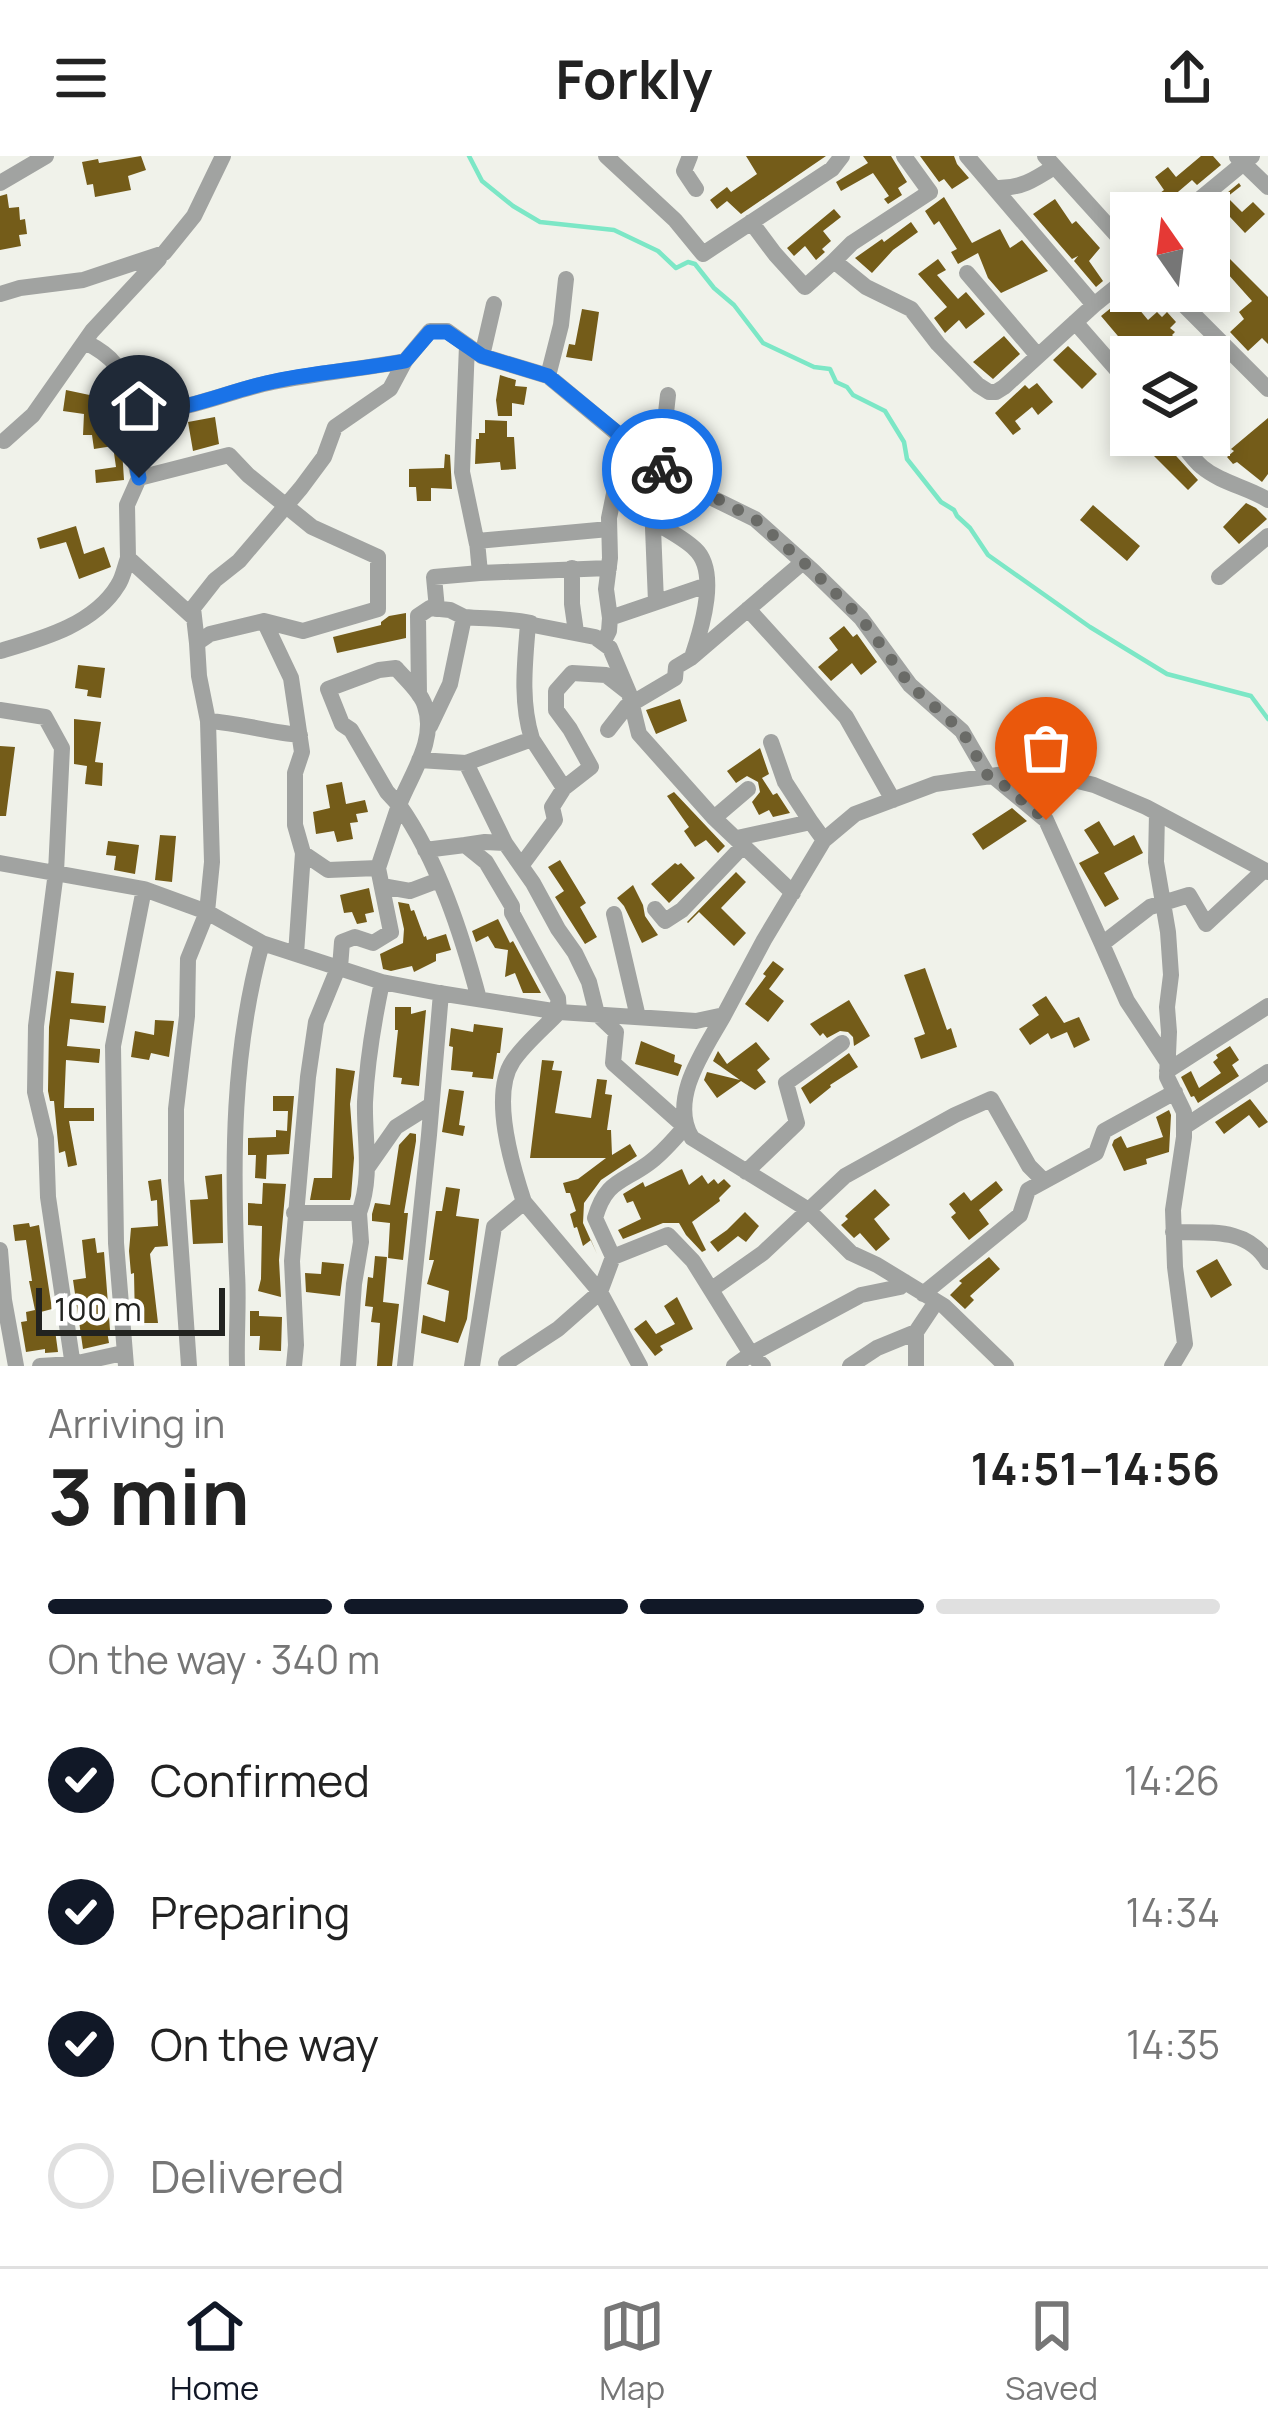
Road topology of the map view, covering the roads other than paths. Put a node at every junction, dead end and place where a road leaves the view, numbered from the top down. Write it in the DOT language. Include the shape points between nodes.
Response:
graph roads {
  1 [pos="46,156"];
  2 [pos="224,156"];
  3 [pos="606,156"];
  4 [pos="690,156"];
  5 [pos="842,156"];
  6 [pos="904,156"];
  7 [pos="967,156"];
  8 [pos="1244,159"];
  9 [pos="1050,161"];
  10 [pos="0,183"];
  11 [pos="1268,187"];
  12 [pos="995,188"];
  13 [pos="696,189"];
  14 [pos="1207,192"];
  15 [pos="751,222"];
  16 [pos="1110,228"];
  17 [pos="164,254"];
  18 [pos="834,261"];
  19 [pos="967,273"];
  20 [pos="566,279"];
  21 [pos="1110,292"];
  22 [pos="0,294"];
  23 [pos="494,304"];
  24 [pos="1094,305"];
  25 [pos="1191,312"];
  26 [pos="1075,322"];
  27 [pos="85,342"];
  28 [pos="474,350"];
  29 [pos="1038,356"];
  30 [pos="405,361"];
  31 [pos="1110,362"];
  32 [pos="548,376"];
  33 [pos="1268,389"];
  34 [pos="668,395"];
  35 [pos="134,409"];
  36 [pos="156,412"];
  37 [pos="136,438"];
  38 [pos="4,441"];
  39 [pos="630,452"];
  40 [pos="1192,456"];
  41 [pos="658,466"];
  42 [pos="139,478"];
  43 [pos="1268,500"];
  44 [pos="284,506"];
  45 [pos="653,521"];
  46 [pos="609,529"];
  47 [pos="1268,536"];
  48 [pos="478,544"];
  49 [pos="128,558"];
  50 [pos="803,562"];
  51 [pos="572,568"];
  52 [pos="609,568"];
  53 [pos="480,573"];
  54 [pos="1219,577"];
  55 [pos="706,585"];
  56 [pos="656,602"];
  57 [pos="437,609"];
  58 [pos="748,609"];
  59 [pos="464,617"];
  60 [pos="194,618"];
  61 [pos="610,618"];
  62 [pos="264,621"];
  63 [pos="531,623"];
  64 [pos="576,632"];
  65 [pos="197,643"];
  66 [pos="603,644"];
  67 [pos="0,651"];
  68 [pos="691,658"];
  69 [pos="418,695"];
  70 [pos="630,699"];
  71 [pos="0,710"];
  72 [pos="208,721"];
  73 [pos="429,728"];
  74 [pos="608,730"];
  75 [pos="300,735"];
  76 [pos="532,739"];
  77 [pos="771,742"];
  78 [pos="419,760"];
  79 [pos="466,763"];
  80 [pos="990,776"];
  81 [pos="564,788"];
  82 [pos="748,789"];
  83 [pos="893,800"];
  84 [pos="399,805"];
  85 [pos="1157,813"];
  86 [pos="714,818"];
  87 [pos="811,823"];
  88 [pos="824,840"];
  89 [pos="740,842"];
  90 [pos="465,844"];
  91 [pos="505,844"];
  92 [pos="425,850"];
  93 [pos="303,853"];
  94 [pos="0,862"];
  95 [pos="521,866"];
  96 [pos="1266,871"];
  97 [pos="56,872"];
  98 [pos="380,877"];
  99 [pos="439,880"];
  100 [pos="143,890"];
  101 [pos="793,893"];
  102 [pos="1163,904"];
  103 [pos="655,909"];
  104 [pos="207,912"];
  105 [pos="614,914"];
  106 [pos="262,943"];
  107 [pos="1102,944"];
  108 [pos="296,954"];
  109 [pos="339,968"];
  110 [pos="382,982"];
  111 [pos="440,993"];
  112 [pos="479,999"];
  113 [pos="1268,1006"];
  114 [pos="560,1012"];
  115 [pos="597,1014"];
  116 [pos="724,1015"];
  117 [pos="638,1017"];
  118 [pos="842,1043"];
  119 [pos="1168,1067"];
  120 [pos="1268,1072"];
  121 [pos="1174,1092"];
  122 [pos="431,1105"];
  123 [pos="685,1127"];
  124 [pos="1184,1127"];
  125 [pos="368,1168"];
  126 [pos="746,1172"];
  127 [pos="1044,1181"];
  128 [pos="524,1202"];
  129 [pos="807,1209"];
  130 [pos="294,1213"];
  131 [pos="359,1213"];
  132 [pos="1173,1232"];
  133 [pos="0,1250"];
  134 [pos="613,1257"];
  135 [pos="1268,1262"];
  136 [pos="905,1282"];
  137 [pos="712,1289"];
  138 [pos="600,1292"];
  139 [pos="930,1298"];
  140 [pos="916,1332"];
  141 [pos="124,1359"];
  142 [pos="757,1360"];
  143 [pos="73,1365"];
  144 [pos="469,1365"];
  145 [pos="16,1366"];
  146 [pos="40,1366"];
  147 [pos="189,1366"];
  148 [pos="237,1366"];
  149 [pos="294,1366"];
  150 [pos="348,1366"];
  151 [pos="405,1366"];
  152 [pos="508,1366"];
  153 [pos="640,1366"];
  154 [pos="734,1366"];
  155 [pos="850,1366"];
  156 [pos="916,1366"];
  157 [pos="1006,1366"];
  158 [pos="1172,1366"];
  1 -- 10 [label="street"];
  2 -- 17 [label="street"];
  3 -- 15 [label="street" via="703,254"];
  4 -- 13 [label="street" via="684,171"];
  5 -- 15 [label="street"];
  6 -- 18 [label="street" via="930,192"];
  7 -- 12 [label="street"];
  8 -- 11 [label="street"];
  8 -- 14 [label="street"];
  9 -- 12 [label="street" via="1025,185"];
  9 -- 16 [label="street"];
  12 -- 24 [label="street"];
  15 -- 18 [label="street" via="806,286"];
  17 -- 22 [label="street" via="83,280"];
  17 -- 27 [label="street"];
  18 -- 29 [label="street" via="911,310 989,392"];
  19 -- 29 [label="street"];
  20 -- 32 [label="street"];
  21 -- 24 [label="street"];
  23 -- 28 [label="street"];
  24 -- 26 [label="street"];
  25 -- 33 [label="street"];
  26 -- 29 [label="street"];
  26 -- 31 [label="street"];
  27 -- 35 [label="street" via="122,370"];
  27 -- 38 [label="street"];
  28 -- 30 [label="street" via="447,332 430,332"];
  28 -- 32 [label="street"];
  28 -- 48 [label="street" via="462,472"];
  30 -- 36 [label="street" via="267,383"];
  30 -- 44 [label="street" via="390,389 335,427 324,457"];
  32 -- 39 [label="street"];
  34 -- 41 [label="street"];
  35 -- 36 [label="street"];
  35 -- 37 [label="street"];
  36 -- 37 [label="street"];
  37 -- 42 [label="street"];
  39 -- 41 [label="street"];
  39 -- 46 [label="street"];
  40 -- 43 [label="street"];
  41 -- 45 [label="street"];
  41 -- 50 [label="street" via="755,519"];
  42 -- 44 [label="street" via="230,455"];
  42 -- 49 [label="street" via="127,505"];
  44 -- 60 [label="street" via="215,580"];
  44 -- 62 [label="street" via="378,557 378,609 303,632"];
  45 -- 55 [label="street" via="699,551"];
  45 -- 56 [label="street"];
  46 -- 48 [label="street"];
  46 -- 52 [label="street"];
  47 -- 54 [label="street"];
  48 -- 53 [label="street"];
  49 -- 60 [label="street"];
  49 -- 67 [label="street" via="118,585 93,613"];
  50 -- 58 [label="street"];
  50 -- 80 [label="street" via="861,618 910,685 962,731"];
  51 -- 52 [label="street"];
  51 -- 53 [label="street"];
  51 -- 64 [label="street"];
  52 -- 61 [label="street"];
  53 -- 57 [label="street" via="434,577"];
  55 -- 56 [label="street"];
  55 -- 68 [label="street"];
  56 -- 61 [label="street"];
  57 -- 59 [label="street"];
  57 -- 69 [label="street" via="418,616"];
  58 -- 68 [label="street"];
  58 -- 83 [label="street" via="847,717"];
  59 -- 63 [label="street"];
  59 -- 73 [label="street" via="450,685"];
  60 -- 65 [label="street"];
  61 -- 66 [label="street"];
  62 -- 65 [label="street"];
  62 -- 75 [label="street" via="291,678"];
  63 -- 64 [label="street"];
  63 -- 76 [label="street" via="523,670"];
  64 -- 66 [label="street"];
  65 -- 72 [label="street"];
  66 -- 70 [label="street"];
  68 -- 70 [label="street" via="675,678"];
  69 -- 73 [label="street"];
  69 -- 84 [label="street" via="396,668 328,689 342,724"];
  70 -- 74 [label="street"];
  70 -- 81 [label="street" via="606,675 572,673 556,691 556,710 591,767"];
  70 -- 86 [label="street" via="639,734"];
  71 -- 97 [label="street" via="45,717 62,748"];
  72 -- 75 [label="street"];
  72 -- 104 [label="street"];
  73 -- 78 [label="street"];
  75 -- 93 [label="street" via="294,799"];
  76 -- 79 [label="street"];
  76 -- 81 [label="street"];
  77 -- 87 [label="street"];
  78 -- 79 [label="street"];
  78 -- 84 [label="street"];
  79 -- 91 [label="street"];
  80 -- 83 [label="street"];
  80 -- 85 [label="street" via="1046,773"];
  80 -- 107 [label="street" via="1046,820"];
  81 -- 95 [label="street" via="552,807 555,820"];
  82 -- 86 [label="street"];
  83 -- 88 [label="street" via="854,814"];
  84 -- 92 [label="street"];
  84 -- 98 [label="street"];
  85 -- 96 [label="street"];
  85 -- 102 [label="street"];
  86 -- 89 [label="street"];
  87 -- 88 [label="street"];
  87 -- 89 [label="street"];
  88 -- 101 [label="street"];
  89 -- 101 [label="street"];
  89 -- 103 [label="street" via="682,910 665,921"];
  90 -- 91 [label="street"];
  90 -- 92 [label="street"];
  90 -- 114 [label="street" via="487,862 512,906"];
  91 -- 95 [label="street"];
  92 -- 99 [label="street"];
  93 -- 98 [label="street" via="328,870"];
  93 -- 108 [label="street"];
  94 -- 97 [label="street"];
  95 -- 115 [label="street" via="575,953"];
  96 -- 102 [label="street" via="1206,924 1189,895"];
  97 -- 100 [label="street"];
  97 -- 143 [label="street" via="35,1092"];
  98 -- 99 [label="street" via="410,891"];
  98 -- 109 [label="street" via="391,932 373,943 341,942"];
  99 -- 112 [label="street"];
  100 -- 104 [label="street"];
  100 -- 141 [label="street" via="113,1046"];
  101 -- 116 [label="street"];
  102 -- 107 [label="street"];
  102 -- 119 [label="street"];
  104 -- 106 [label="street"];
  104 -- 147 [label="street" via="188,959 176,1108"];
  105 -- 117 [label="street"];
  106 -- 108 [label="street"];
  106 -- 148 [label="street" via="248,992 234,1122"];
  107 -- 119 [label="street"];
  108 -- 109 [label="street"];
  109 -- 110 [label="street"];
  109 -- 130 [label="street" via="316,1022"];
  110 -- 111 [label="street"];
  110 -- 125 [label="street" via="365,1105"];
  111 -- 112 [label="street"];
  111 -- 122 [label="street"];
  112 -- 114 [label="street"];
  113 -- 119 [label="street"];
  114 -- 115 [label="street"];
  114 -- 128 [label="street" via="510,1064 503,1094 509,1160"];
  115 -- 117 [label="street"];
  115 -- 123 [label="street" via="616,1032 613,1063"];
  116 -- 117 [label="street"];
  116 -- 123 [label="street" via="690,1076"];
  118 -- 126 [label="street" via="786,1083 797,1123"];
  119 -- 121 [label="street"];
  120 -- 124 [label="street"];
  121 -- 124 [label="street"];
  121 -- 127 [label="street" via="1104,1131 1096,1153"];
  122 -- 125 [label="street" via="396,1126"];
  122 -- 151 [label="street"];
  123 -- 126 [label="street"];
  123 -- 134 [label="street" via="601,1199 595,1218"];
  124 -- 132 [label="street"];
  125 -- 131 [label="street"];
  126 -- 129 [label="street"];
  127 -- 129 [label="street" via="992,1099 845,1176"];
  127 -- 139 [label="street" via="1028,1190 1020,1215"];
  128 -- 138 [label="street"];
  128 -- 144 [label="street" via="494,1227"];
  129 -- 136 [label="street" via="850,1253"];
  129 -- 137 [label="street"];
  130 -- 131 [label="street"];
  130 -- 149 [label="street"];
  131 -- 150 [label="street"];
  132 -- 135 [label="street" via="1233,1233"];
  132 -- 158 [label="street" via="1185,1344"];
  133 -- 145 [label="street"];
  134 -- 137 [label="street" via="668,1235"];
  134 -- 138 [label="street"];
  136 -- 139 [label="street"];
  136 -- 142 [label="street" via="861,1295"];
  137 -- 142 [label="street"];
  138 -- 152 [label="street"];
  138 -- 153 [label="street"];
  139 -- 140 [label="street"];
  139 -- 157 [label="street"];
  140 -- 155 [label="street"];
  140 -- 156 [label="street"];
  141 -- 143 [label="street"];
  142 -- 154 [label="street"];
  143 -- 146 [label="street"];
}
